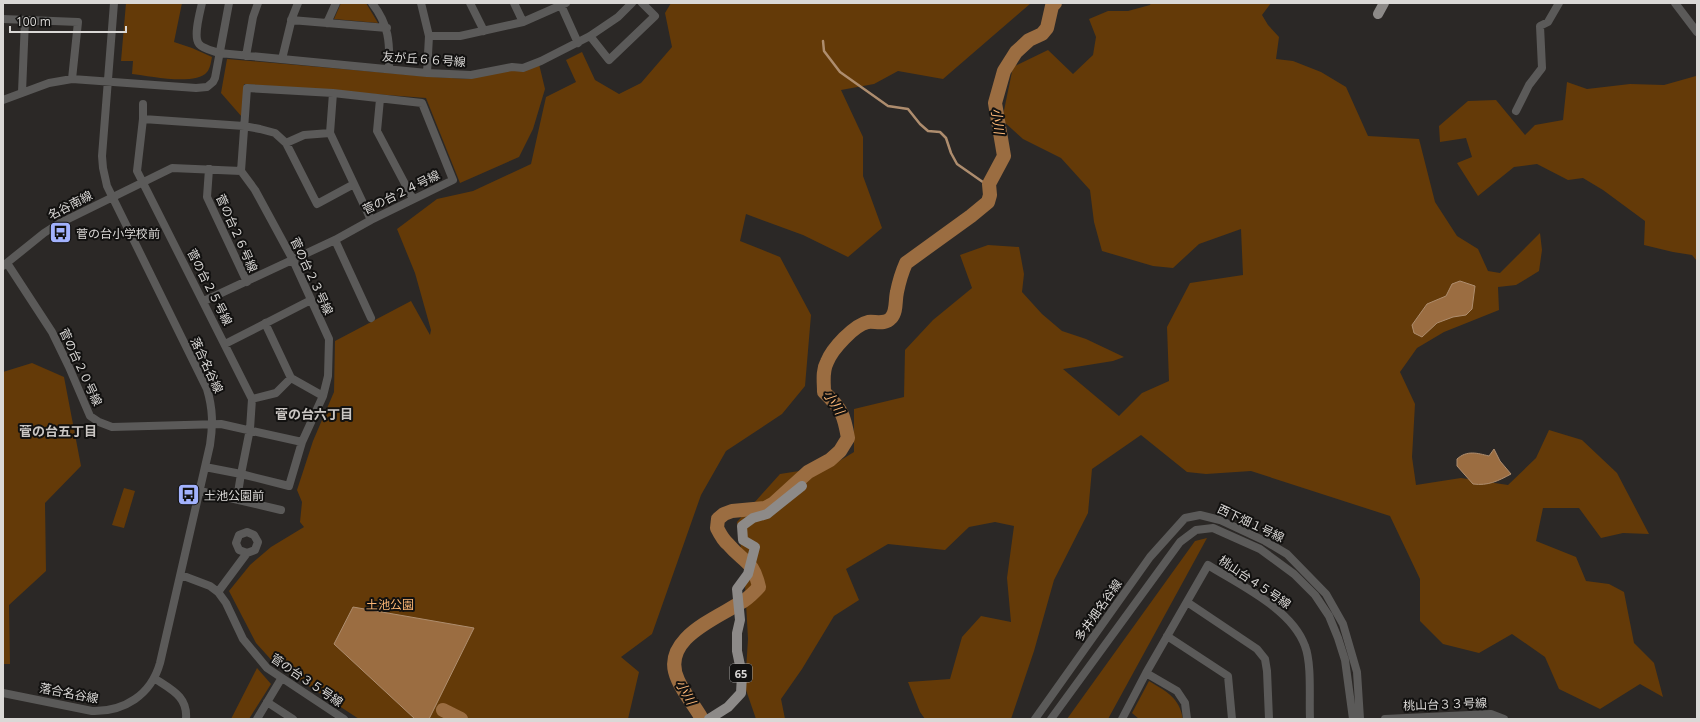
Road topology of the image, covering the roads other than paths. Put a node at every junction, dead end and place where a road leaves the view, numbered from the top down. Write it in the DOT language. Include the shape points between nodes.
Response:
graph roads {
  1 [pos="114,3"];
  2 [pos="202,3"];
  3 [pos="229,3"];
  4 [pos="258,3"];
  5 [pos="298,3"];
  6 [pos="336,3"];
  7 [pos="372,3"];
  8 [pos="422,3"];
  9 [pos="470,3"];
  10 [pos="514,3"];
  11 [pos="632,3"];
  12 [pos="642,3"];
  13 [pos="1384,3"];
  14 [pos="1559,3"];
  15 [pos="1674,3"];
  16 [pos="562,4"];
  17 [pos="1378,14"];
  18 [pos="3,19"];
  19 [pos="25,20"];
  20 [pos="291,20"];
  21 [pos="524,22"];
  22 [pos="327,23"];
  23 [pos="387,28"];
  24 [pos="484,31"];
  25 [pos="1697,32"];
  26 [pos="429,36"];
  27 [pos="590,36"];
  28 [pos="578,43"];
  29 [pos="220,53"];
  30 [pos="246,56"];
  31 [pos="282,59"];
  32 [pos="389,69"];
  33 [pos="427,73"];
  34 [pos="72,79"];
  35 [pos="108,82"];
  36 [pos="22,92"];
  37 [pos="333,93"];
  38 [pos="380,99"];
  39 [pos="3,100"];
  40 [pos="143,104"];
  41 [pos="1516,111"];
  42 [pos="142,120"];
  43 [pos="244,126"];
  44 [pos="330,133"];
  45 [pos="286,143"];
  46 [pos="209,169"];
  47 [pos="241,171"];
  48 [pos="142,182"];
  49 [pos="354,184"];
  50 [pos="112,197"];
  51 [pos="413,200"];
  52 [pos="371,220"];
  53 [pos="335,240"];
  54 [pos="293,260"];
  55 [pos="5,265"];
  56 [pos="247,282"];
  57 [pos="311,300"];
  58 [pos="204,301"];
  59 [pos="371,318"];
  60 [pos="265,323"];
  61 [pos="225,344"];
  62 [pos="291,378"];
  63 [pos="323,396"];
  64 [pos="252,398"];
  65 [pos="214,424"];
  66 [pos="250,429"];
  67 [pos="302,442"];
  68 [pos="206,467"];
  69 [pos="241,474"];
  70 [pos="802,486"];
  71 [pos="200,491"];
  72 [pos="237,499"];
  73 [pos="282,510"];
  74 [pos="1185,518"];
  75 [pos="247,553"];
  76 [pos="181,575"];
  77 [pos="218,592"];
  78 [pos="1187,602"];
  79 [pos="1167,636"];
  80 [pos="1146,673"];
  81 [pos="154,678"];
  82 [pos="281,679"];
  83 [pos="3,693"];
  84 [pos="267,702"];
  85 [pos="1483,717"];
  86 [pos="1126,718"];
  87 [pos="1405,718"];
  88 [pos="1444,718"];
  89 [pos="186,719"];
  90 [pos="257,719"];
  91 [pos="293,719"];
  92 [pos="344,719"];
  93 [pos="709,719"];
  94 [pos="1035,719"];
  95 [pos="1051,719"];
  96 [pos="1187,719"];
  97 [pos="1232,719"];
  98 [pos="1269,719"];
  99 [pos="1310,719"];
  100 [pos="1353,719"];
  101 [pos="1360,719"];
  102 [pos="1385,719"];
  103 [pos="1504,719"];
  1 -- 35 [label="street, 落合名谷線"];
  2 -- 29 [label="street, 友が丘６６号線" via="197,23 198,42"];
  3 -- 29 [label="street"];
  4 -- 30 [label="street"];
  5 -- 20 [label="street"];
  6 -- 22 [label="street"];
  7 -- 23 [label="street"];
  8 -- 26 [label="street"];
  9 -- 24 [label="street"];
  10 -- 21 [label="street"];
  11 -- 27 [label="street, 友が丘６６号線" via="618,17"];
  12 -- 27 [label="street" via="655,16 609,60"];
  13 -- 17 [label="main road"];
  14 -- 41 [label="street" via="1548,22 1540,26 1542,68 1528,85"];
  15 -- 25 [label="street"];
  16 -- 21 [label="street"];
  16 -- 28 [label="street"];
  18 -- 19 [label="street"];
  19 -- 34 [label="street" via="78,22"];
  19 -- 36 [label="street"];
  20 -- 22 [label="street"];
  20 -- 31 [label="street"];
  21 -- 24 [label="street"];
  22 -- 23 [label="street"];
  23 -- 32 [label="street"];
  24 -- 26 [label="street" via="460,36"];
  26 -- 33 [label="street"];
  27 -- 28 [label="street, 友が丘６６号線"];
  28 -- 33 [label="street, 友が丘６６号線" via="523,68 512,67 471,75"];
  29 -- 30 [label="street, 友が丘６６号線"];
  29 -- 35 [label="street" via="215,78 207,86 196,88"];
  30 -- 31 [label="street, 友が丘６６号線"];
  31 -- 32 [label="street, 友が丘６６号線"];
  32 -- 33 [label="street, 友が丘６６号線"];
  34 -- 35 [label="street"];
  34 -- 36 [label="street"];
  35 -- 50 [label="street, 落合名谷線" via="102,168 104,181"];
  36 -- 39 [label="street"];
  37 -- 38 [label="street, 菅の台２４号線"];
  37 -- 43 [label="street, 菅の台２４号線" via="247,88"];
  37 -- 44 [label="street"];
  38 -- 51 [label="street" via="377,131"];
  38 -- 51 [label="street, 菅の台２４号線" via="422,104 453,180"];
  40 -- 42 [label="street, 菅の台２５号線"];
  42 -- 43 [label="street"];
  42 -- 48 [label="street, 菅の台２５号線" via="137,171"];
  43 -- 45 [label="street" via="275,134"];
  43 -- 47 [label="street, 菅の台２４号線"];
  44 -- 45 [label="street" via="304,135"];
  44 -- 49 [label="street"];
  45 -- 49 [label="street" via="317,204"];
  46 -- 47 [label="street"];
  46 -- 48 [label="street" via="172,168"];
  46 -- 56 [label="street, 菅の台２６号線" via="206,197"];
  47 -- 54 [label="street, 菅の台２３号線" via="255,190"];
  48 -- 50 [label="street"];
  48 -- 58 [label="street, 菅の台２５号線"];
  49 -- 52 [label="street"];
  50 -- 55 [label="street, 名谷南線" via="58,224"];
  50 -- 65 [label="street, 落合名谷線" via="207,389"];
  51 -- 52 [label="street, 菅の台２４号線"];
  52 -- 53 [label="street, 菅の台２４号線"];
  53 -- 54 [label="street, 菅の台２４号線"];
  53 -- 59 [label="street"];
  54 -- 56 [label="street, 菅の台２４号線"];
  54 -- 57 [label="street, 菅の台２３号線"];
  55 -- 65 [label="street, 菅の台２０号線" via="52,332 90,416 112,427"];
  56 -- 58 [label="street, 菅の台２４号線"];
  57 -- 60 [label="street"];
  57 -- 63 [label="street, 菅の台２３号線" via="329,339 328,376"];
  58 -- 61 [label="street, 菅の台２５号線"];
  60 -- 61 [label="street"];
  60 -- 62 [label="street"];
  61 -- 64 [label="street, 菅の台２５号線"];
  62 -- 63 [label="street"];
  62 -- 64 [label="street" via="276,393"];
  63 -- 67 [label="street, 菅の台２３号線"];
  64 -- 66 [label="street"];
  65 -- 66 [label="street"];
  65 -- 68 [label="street, 落合名谷線"];
  66 -- 67 [label="street"];
  66 -- 69 [label="street"];
  67 -- 69 [label="street" via="288,486"];
  68 -- 69 [label="street"];
  68 -- 71 [label="street, 落合名谷線"];
  69 -- 72 [label="street"];
  70 -- 93 [label="main road, 65" via="767,514 752,518 742,526 743,540 755,547 750,564 737,589 740,620 737,651 742,675 741,693 728,707"];
  71 -- 72 [label="street"];
  71 -- 76 [label="street, 落合名谷線"];
  72 -- 73 [label="street"];
  74 -- 94 [label="street, 多井畑名谷線" via="1150,557"];
  74 -- 101 [label="street, 西下畑１号線" via="1200,515 1220,520 1265,541 1287,554 1326,594 1342,624 1357,672"];
  75 -- 77 [label="street"];
  76 -- 77 [label="street, 菅の台３５号線" via="210,586"];
  76 -- 81 [label="street, 落合名谷線" via="160,663"];
  77 -- 82 [label="street, 菅の台３５号線" via="243,639 262,663"];
  78 -- 79 [label="street, 桃山台４５号線"];
  78 -- 98 [label="street" via="1257,649 1265,659"];
  78 -- 99 [label="street, 桃山台４５号線" via="1208,565 1277,608 1291,621 1306,647"];
  79 -- 80 [label="street, 桃山台４５号線"];
  79 -- 97 [label="street" via="1228,676"];
  80 -- 86 [label="street, 桃山台４５号線"];
  80 -- 96 [label="street" via="1177,691 1185,703"];
  81 -- 83 [label="street, 落合名谷線" via="144,692 131,702 104,712 92,712"];
  81 -- 89 [label="street" via="179,694"];
  82 -- 84 [label="street"];
  82 -- 92 [label="street, 菅の台３５号線"];
  84 -- 90 [label="street"];
  84 -- 91 [label="street"];
  85 -- 88 [label="street, 桃山台３３号線"];
  85 -- 103 [label="street, 桃山台３３号線" via="1491,714"];
  87 -- 88 [label="street, 桃山台３３号線"];
  87 -- 102 [label="street, 桃山台３３号線"];
  95 -- 100 [label="street, 西下畑１号線" via="1180,542 1196,530 1213,528 1260,549 1294,574 1314,595 1329,616 1345,660"];
}
